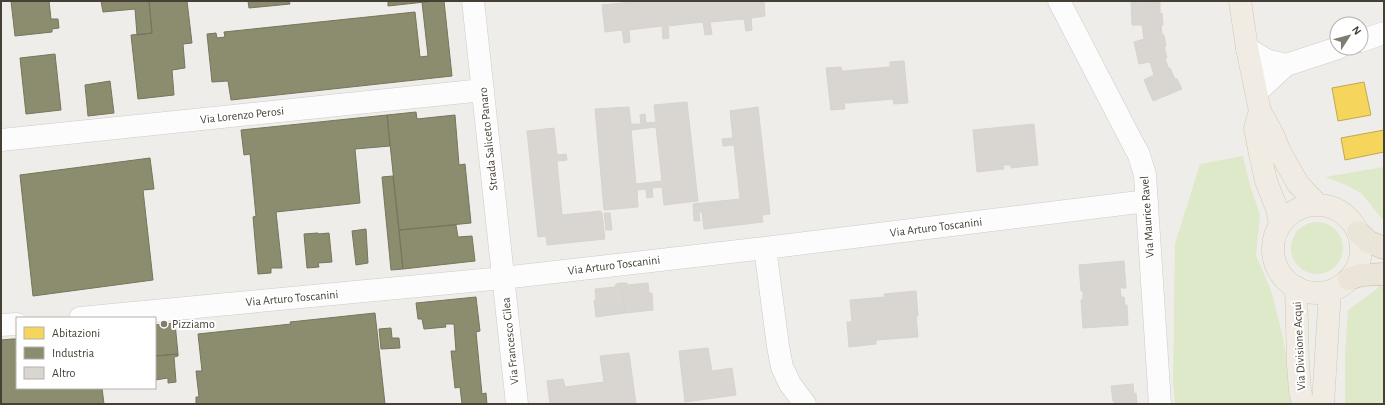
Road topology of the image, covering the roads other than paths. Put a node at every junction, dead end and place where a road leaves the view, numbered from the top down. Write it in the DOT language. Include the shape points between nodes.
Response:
graph roads {
  1 [pos="473,1"];
  2 [pos="1059,1"];
  3 [pos="1240,1"];
  4 [pos="1384,33"];
  5 [pos="1369,38"];
  6 [pos="1247,48"];
  7 [pos="1329,51"];
  8 [pos="1286,65"];
  9 [pos="483,90"];
  10 [pos="1259,103"];
  11 [pos="1,140"];
  12 [pos="1147,201"];
  13 [pos="1318,205"];
  14 [pos="1280,224"];
  15 [pos="1358,232"];
  16 [pos="765,248"];
  17 [pos="1384,248"];
  18 [pos="1384,274"];
  19 [pos="503,278"];
  20 [pos="1349,279"];
  21 [pos="1296,288"];
  22 [pos="1330,291"];
  23 [pos="91,317"];
  24 [pos="16,324"];
  25 [pos="1,326"];
  26 [pos="517,404"];
  27 [pos="805,404"];
  28 [pos="1160,404"];
  29 [pos="1303,404"];
  30 [pos="1323,404"];
  1 -- 9 [label="street, Strada Saliceto Panaro"];
  2 -- 12 [label="street, Via Maurice Ravel" via="1139,155 1146,174"];
  3 -- 6 [label="main road"];
  4 -- 5 [label="street"];
  6 -- 8 [label="street" via="1266,60"];
  6 -- 10 [label="main road"];
  7 -- 8 [label="street"];
  8 -- 10 [label="street" via="1260,89"];
  9 -- 11 [label="street, Via Lorenzo Perosi"];
  9 -- 19 [label="street, Strada Saliceto Panaro"];
  10 -- 13 [label="main road" via="1298,184"];
  10 -- 14 [label="main road" via="1255,128 1266,181"];
  12 -- 16 [label="street, Via Arturo Toscanini"];
  12 -- 28 [label="street, Via Maurice Ravel"];
  13 -- 14 [label="main road" via="1298,209"];
  13 -- 15 [label="main road" via="1343,213"];
  14 -- 21 [label="main road" via="1274,239 1274,260 1285,280"];
  15 -- 17 [label="highway" via="1369,242"];
  15 -- 20 [label="main road" via="1360,255 1356,270"];
  16 -- 19 [label="street, Via Arturo Toscanini"];
  16 -- 27 [label="street" via="782,367 790,384"];
  18 -- 20 [label="highway"];
  19 -- 23 [label="street, Via Arturo Toscanini"];
  19 -- 26 [label="street, Via Francesco Cilea"];
  20 -- 22 [label="main road"];
  21 -- 22 [label="main road" via="1317,293"];
  21 -- 29 [label="main road, Via Divisione Acqui" via="1298,364"];
  22 -- 30 [label="main road, Via Divisione Acqui"];
  24 -- 25 [label="street"];
}
